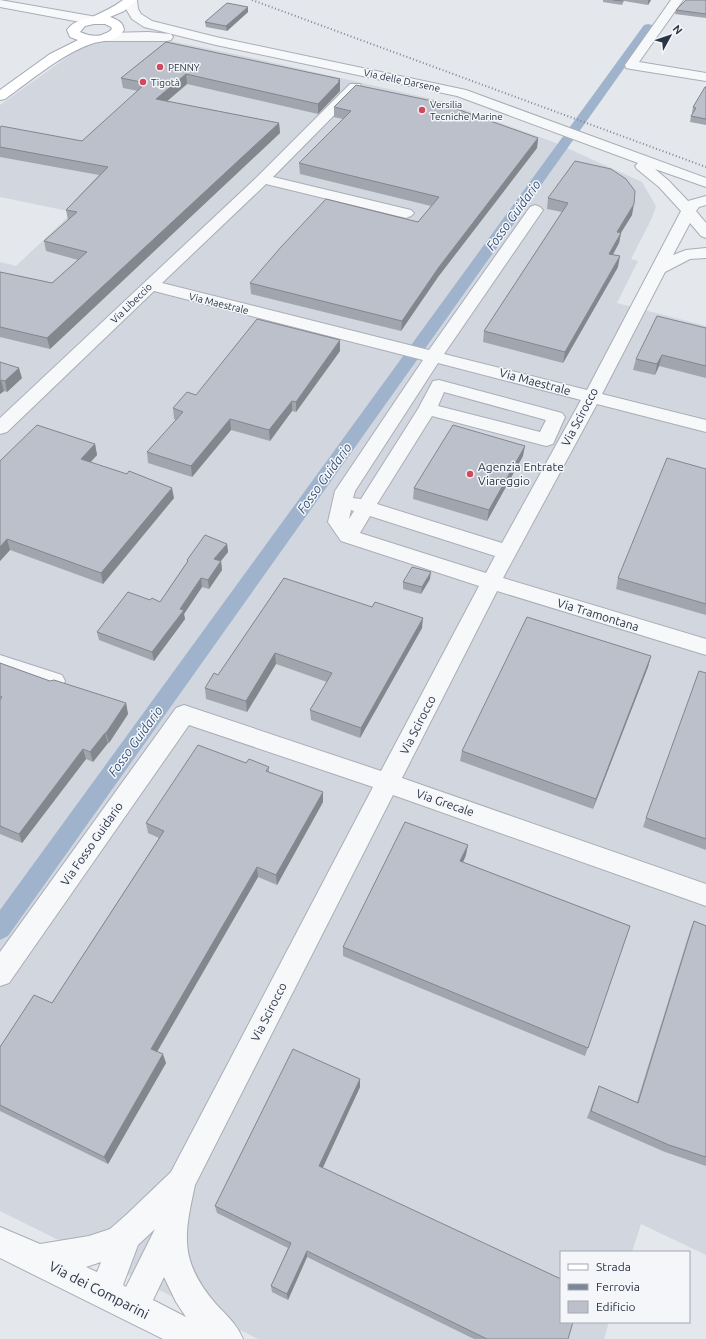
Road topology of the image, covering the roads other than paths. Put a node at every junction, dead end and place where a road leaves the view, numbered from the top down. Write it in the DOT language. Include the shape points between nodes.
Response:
graph roads {
  1 [pos="131,0"];
  2 [pos="677,0"];
  3 [pos="0,3"];
  4 [pos="120,8"];
  5 [pos="49,13"];
  6 [pos="92,20"];
  7 [pos="117,25"];
  8 [pos="74,31"];
  9 [pos="107,37"];
  10 [pos="91,39"];
  11 [pos="193,39"];
  12 [pos="216,41"];
  13 [pos="280,54"];
  14 [pos="54,57"];
  15 [pos="706,77"];
  16 [pos="361,80"];
  17 [pos="407,81"];
  18 [pos="0,96"];
  19 [pos="604,145"];
  20 [pos="263,179"];
  21 [pos="706,184"];
  22 [pos="706,200"];
  23 [pos="535,210"];
  24 [pos="688,210"];
  25 [pos="406,213"];
  26 [pos="706,233"];
  27 [pos="706,253"];
  28 [pos="658,269"];
  29 [pos="150,286"];
  30 [pos="431,356"];
  31 [pos="492,371"];
  32 [pos="476,394"];
  33 [pos="592,397"];
  34 [pos="427,409"];
  35 [pos="706,426"];
  36 [pos="0,428"];
  37 [pos="343,500"];
  38 [pos="366,508"];
  39 [pos="348,536"];
  40 [pos="507,552"];
  41 [pos="491,582"];
  42 [pos="706,647"];
  43 [pos="0,663"];
  44 [pos="54,681"];
  45 [pos="184,714"];
  46 [pos="388,783"];
  47 [pos="706,895"];
  48 [pos="0,974"];
  49 [pos="181,1182"];
  50 [pos="171,1229"];
  51 [pos="126,1237"];
  52 [pos="0,1242"];
  53 [pos="39,1260"];
  54 [pos="104,1293"];
  55 [pos="133,1307"];
  56 [pos="196,1339"];
  57 [pos="227,1339"];
  1 -- 4 [label="main road"];
  1 -- 12 [label="street, Via delle Darsene" via="134,13 144,22"];
  2 -- 15 [label="street" via="631,65"];
  3 -- 5 [label="street"];
  4 -- 6 [label="main road"];
  4 -- 7 [label="main road"];
  5 -- 6 [label="street"];
  5 -- 8 [label="street"];
  6 -- 7 [label="main road" via="107,20"];
  6 -- 8 [label="main road" via="80,23"];
  7 -- 9 [label="main road" via="116,33"];
  7 -- 11 [label="street, Via delle Darsene"];
  8 -- 10 [label="main road" via="78,37"];
  8 -- 14 [label="main road"];
  9 -- 10 [label="main road"];
  9 -- 11 [label="street, Via delle Darsene" via="153,36"];
  10 -- 14 [label="main road"];
  11 -- 12 [label="street, Via delle Darsene"];
  12 -- 13 [label="street, Via delle Darsene"];
  13 -- 16 [label="street" via="322,70"];
  13 -- 17 [label="street, Via delle Darsene"];
  14 -- 18 [label="main road"];
  16 -- 17 [label="street" via="389,84"];
  16 -- 20 [label="street, Via Libeccio"];
  17 -- 19 [label="street, Via delle Darsene" via="471,96"];
  19 -- 21 [label="street, Via delle Darsene"];
  19 -- 24 [label="street, Via delle Darsene" via="653,174"];
  20 -- 25 [label="street"];
  20 -- 29 [label="street, Via Libeccio"];
  22 -- 24 [label="street" via="694,204"];
  23 -- 30 [label="street"];
  24 -- 26 [label="street, Via delle Darsene"];
  24 -- 28 [label="street, Via Scirocco"];
  27 -- 28 [label="street" via="686,255"];
  28 -- 33 [label="street, Via Scirocco"];
  29 -- 30 [label="street, Via Maestrale"];
  29 -- 36 [label="street, Via Libeccio"];
  30 -- 31 [label="street, Via Maestrale"];
  30 -- 37 [label="street" via="346,491"];
  31 -- 32 [label="street"];
  31 -- 33 [label="street, Via Maestrale"];
  32 -- 34 [label="street" via="439,384"];
  32 -- 34 [label="street" via="556,417 546,440"];
  33 -- 35 [label="street, Via Maestrale"];
  33 -- 40 [label="street, Via Scirocco"];
  34 -- 38 [label="street"];
  37 -- 38 [label="street"];
  37 -- 39 [label="street" via="338,522"];
  38 -- 39 [label="street"];
  38 -- 40 [label="street"];
  39 -- 41 [label="street, Via Tramontana"];
  40 -- 41 [label="street, Via Scirocco"];
  41 -- 42 [label="street, Via Tramontana"];
  41 -- 46 [label="street, Via Scirocco"];
  43 -- 44 [label="street"];
  45 -- 46 [label="street, Via Grecale"];
  45 -- 48 [label="street, Via Fosso Guidario"];
  46 -- 47 [label="street, Via Grecale"];
  46 -- 49 [label="street, Via Scirocco"];
  49 -- 50 [label="street, Via Scirocco"];
  49 -- 51 [label="street, Via Scirocco"];
  50 -- 55 [label="street, Via Scirocco"];
  50 -- 57 [label="street, Via Scirocco" via="173,1254 183,1286"];
  51 -- 53 [label="street, Via Scirocco" via="99,1249"];
  51 -- 54 [label="street, Via Scirocco"];
  52 -- 53 [label="street, Via dei Comparini"];
  53 -- 54 [label="street, Via dei Comparini"];
  54 -- 55 [label="street, Via dei Comparini"];
  55 -- 56 [label="street, Via dei Comparini"];
}
